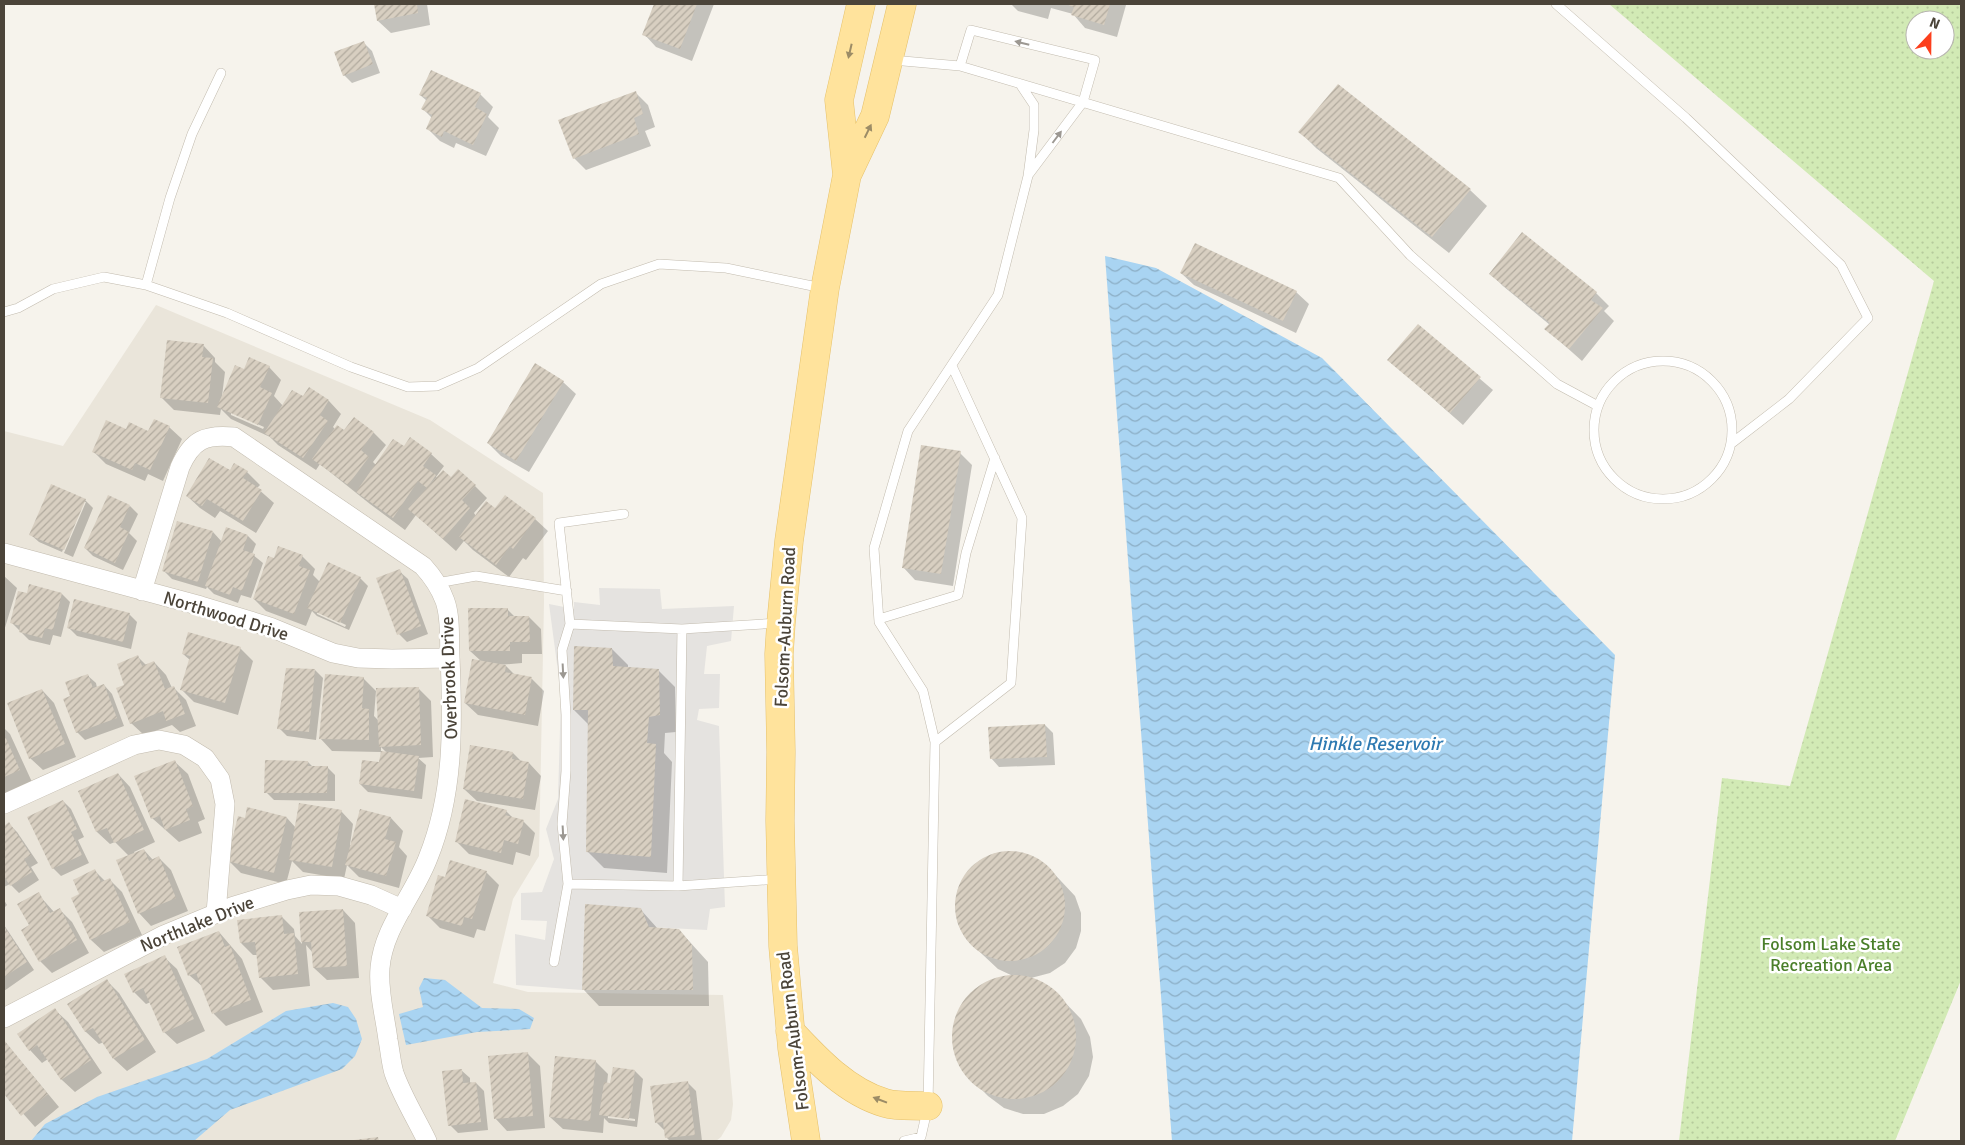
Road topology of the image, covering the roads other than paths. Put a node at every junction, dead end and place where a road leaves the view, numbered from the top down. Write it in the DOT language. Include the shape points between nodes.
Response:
graph roads {
  1 [pos="861,4"];
  2 [pos="902,4"];
  3 [pos="1556,4"];
  4 [pos="889,59"];
  5 [pos="960,66"];
  6 [pos="221,73"];
  7 [pos="1020,84"];
  8 [pos="1083,102"];
  9 [pos="847,175"];
  10 [pos="1028,176"];
  11 [pos="146,285"];
  12 [pos="825,288"];
  13 [pos="4,312"];
  14 [pos="952,366"];
  15 [pos="1598,406"];
  16 [pos="1732,443"];
  17 [pos="995,458"];
  18 [pos="624,514"];
  19 [pos="4,553"];
  20 [pos="437,583"];
  21 [pos="142,590"];
  22 [pos="567,591"];
  23 [pos="878,619"];
  24 [pos="781,623"];
  25 [pos="570,624"];
  26 [pos="682,629"];
  27 [pos="450,658"];
  28 [pos="935,742"];
  29 [pos="4,804"];
  30 [pos="781,879"];
  31 [pos="568,884"];
  32 [pos="678,886"];
  33 [pos="402,910"];
  34 [pos="216,913"];
  35 [pos="554,962"];
  36 [pos="4,1018"];
  37 [pos="790,1031"];
  38 [pos="928,1106"];
  39 [pos="427,1141"];
  40 [pos="806,1141"];
  41 [pos="904,1141"];
  1 -- 9 [label="main road, one-way" via="838,100"];
  2 -- 4 [label="main road"];
  3 -- 16 [label="lane" via="1686,118 1841,265 1868,318 1789,399"];
  4 -- 5 [label="lane"];
  9 -- 4 [label="main road, one-way" via="875,116"];
  5 -- 7 [label="lane"];
  8 -- 5 [label="lane, one-way" via="1095,60 971,30"];
  6 -- 11 [label="lane" via="192,134"];
  7 -- 8 [label="lane"];
  7 -- 10 [label="lane" via="1034,105"];
  10 -- 8 [label="lane, one-way"];
  8 -- 15 [label="lane" via="1339,178 1410,255 1556,384"];
  9 -- 12 [label="main road, Folsom-Auburn Road"];
  10 -- 14 [label="lane" via="998,295"];
  11 -- 12 [label="lane" via="227,314 352,368 408,386 437,386 478,368 601,284 659,264 726,268"];
  11 -- 13 [label="lane" via="104,277 53,289"];
  12 -- 24 [label="main road, Folsom-Auburn Road" via="789,541"];
  14 -- 17 [label="lane"];
  14 -- 23 [label="lane" via="908,430 874,548"];
  15 -- 16 [label="lane" via="1609,387 1626,371 1647,362 1670,361 1692,367 1711,380 1725,398 1732,420"];
  15 -- 16 [label="lane" via="1594,429 1597,452 1608,472 1624,488 1645,497 1668,500 1691,494 1710,482 1724,464"];
  17 -- 23 [label="lane" via="966,553 958,595"];
  17 -- 28 [label="lane" via="1022,518 1011,683"];
  18 -- 22 [label="lane" via="559,522"];
  19 -- 21 [label="street, Northwood Drive"];
  20 -- 21 [label="street, Overbrook Drive" via="424,566 234,437 217,435 200,440 187,451"];
  20 -- 22 [label="lane" via="476,576"];
  20 -- 27 [label="street, Overbrook Drive" via="446,603"];
  21 -- 27 [label="street, Northwood Drive" via="270,627 333,653 358,658"];
  22 -- 25 [label="lane"];
  23 -- 28 [label="lane" via="923,691"];
  24 -- 26 [label="lane"];
  24 -- 30 [label="main road, Folsom-Auburn Road"];
  25 -- 26 [label="lane"];
  25 -- 31 [label="lane, one-way" via="562,650 566,715 562,824"];
  26 -- 32 [label="lane"];
  27 -- 33 [label="street, Overbrook Drive" via="451,759 447,795 428,860"];
  28 -- 38 [label="lane"];
  29 -- 34 [label="street" via="134,746 159,740 184,745 205,758 220,779 225,804"];
  30 -- 32 [label="lane"];
  30 -- 37 [label="main road, Folsom-Auburn Road"];
  31 -- 32 [label="lane"];
  31 -- 35 [label="lane"];
  33 -- 34 [label="street, Northlake Drive" via="371,895 339,886 311,885"];
  33 -- 39 [label="street, Overbrook Drive" via="384,948 380,990 394,1073"];
  34 -- 36 [label="street, Northlake Drive" via="123,954"];
  38 -- 37 [label="main road, one-way" via="886,1103 854,1090 813,1056"];
  37 -- 40 [label="main road, Folsom-Auburn Road"];
  38 -- 41 [label="lane" via="921,1137"];
}
